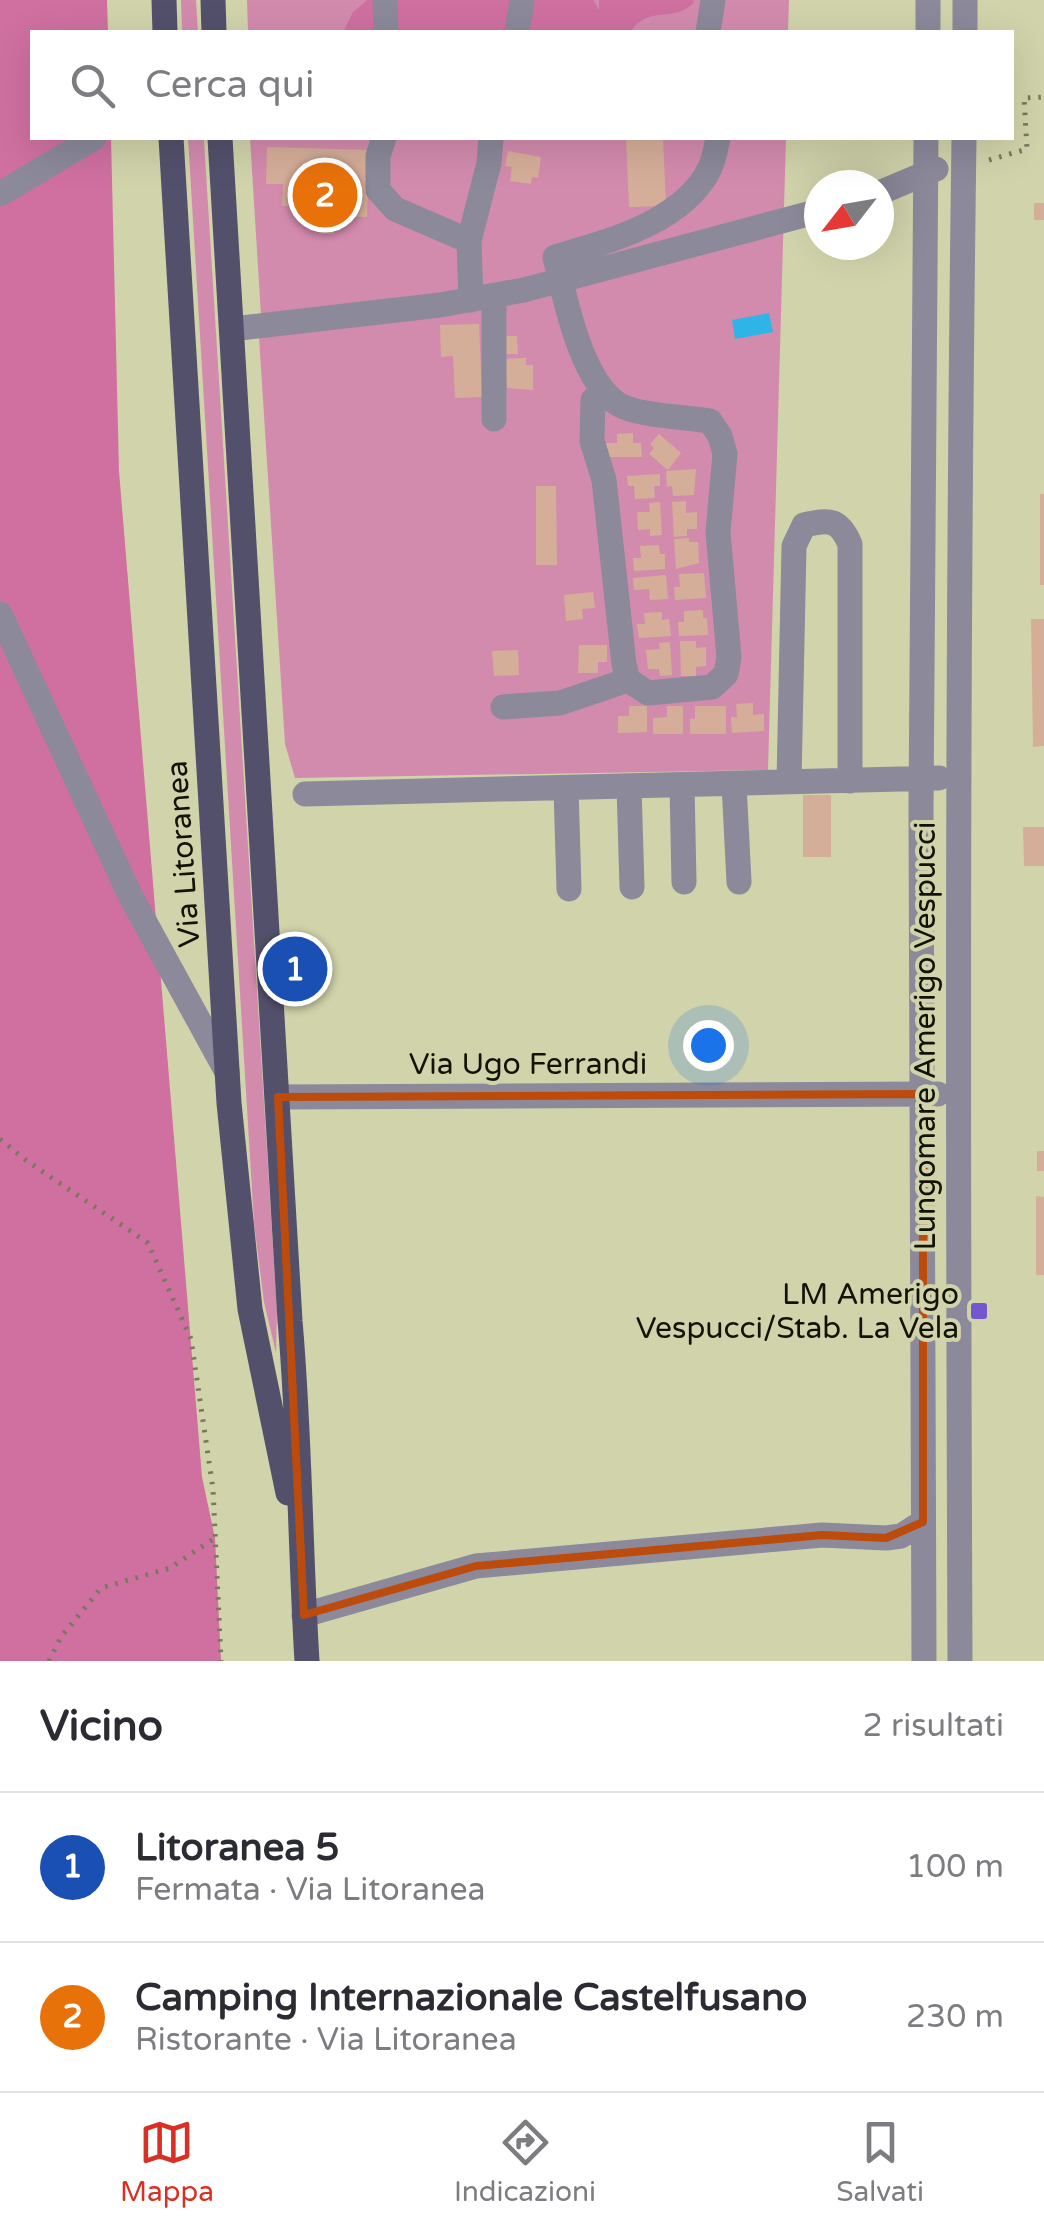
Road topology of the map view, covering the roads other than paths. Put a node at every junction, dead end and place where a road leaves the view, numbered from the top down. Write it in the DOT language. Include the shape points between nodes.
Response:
graph roads {
  1 [pos="164,0"];
  2 [pos="213,0"];
  3 [pos="386,0"];
  4 [pos="522,0"];
  5 [pos="713,0"];
  6 [pos="928,0"];
  7 [pos="966,0"];
  8 [pos="166,30"];
  9 [pos="214,30"];
  10 [pos="386,30"];
  11 [pos="517,30"];
  12 [pos="708,30"];
  13 [pos="928,30"];
  14 [pos="965,30"];
  15 [pos="91,140"];
  16 [pos="171,140"];
  17 [pos="220,140"];
  18 [pos="383,140"];
  19 [pos="486,140"];
  20 [pos="718,140"];
  21 [pos="926,140"];
  22 [pos="963,147"];
  23 [pos="926,174"];
  24 [pos="894,188"];
  25 [pos="0,194"];
  26 [pos="804,215"];
  27 [pos="469,241"];
  28 [pos="561,282"];
  29 [pos="482,298"];
  30 [pos="232,330"];
  31 [pos="602,390"];
  32 [pos="494,419"];
  33 [pos="0,614"];
  34 [pos="628,680"];
  35 [pos="503,707"];
  36 [pos="959,777"];
  37 [pos="922,779"];
  38 [pos="850,781"];
  39 [pos="789,782"];
  40 [pos="734,784"];
  41 [pos="682,785"];
  42 [pos="629,786"];
  43 [pos="566,788"];
  44 [pos="305,794"];
  45 [pos="684,882"];
  46 [pos="739,882"];
  47 [pos="632,888"];
  48 [pos="569,889"];
  49 [pos="227,1072"];
  50 [pos="922,1094"];
  51 [pos="958,1094"];
  52 [pos="278,1097"];
  53 [pos="923,1530"];
  54 [pos="960,1535"];
  55 [pos="301,1562"];
  56 [pos="304,1615"];
  57 [pos="307,1661"];
  58 [pos="924,1661"];
  59 [pos="960,1661"];
  1 -- 8 [label="main road"];
  2 -- 9 [label="main road"];
  3 -- 10 [label="street"];
  4 -- 11 [label="street"];
  5 -- 12 [label="street"];
  6 -- 13 [label="street"];
  7 -- 14 [label="street"];
  15 -- 25 [label="street"];
  16 -- 49 [label="main road, Via Litoranea"];
  17 -- 30 [label="main road, Via Litoranea"];
  18 -- 27 [label="street" via="378,190 395,209"];
  19 -- 27 [label="street" via="489,163"];
  20 -- 28 [label="street" via="710,170 683,202 652,221 555,257"];
  21 -- 23 [label="street, Lungomare Amerigo Vespucci"];
  22 -- 23 [label="street, Lungomare Amerigo Vespucci"];
  22 -- 36 [label="street, Lungomare Amerigo Vespucci"];
  23 -- 24 [label="street"];
  23 -- 37 [label="street, Lungomare Amerigo Vespucci"];
  26 -- 28 [label="street"];
  27 -- 29 [label="street"];
  28 -- 29 [label="street"];
  28 -- 31 [label="street" via="589,371"];
  29 -- 30 [label="street"];
  29 -- 32 [label="street"];
  30 -- 52 [label="main road, Via Litoranea"];
  31 -- 34 [label="street" via="593,400 592,441 604,480"];
  31 -- 34 [label="street" via="620,406 710,421 725,454 718,532 726,674 712,687 692,690 648,692"];
  33 -- 49 [label="street" via="130,895"];
  34 -- 35 [label="street" via="560,702"];
  36 -- 37 [label="street, Lungomare Amerigo Vespucci"];
  36 -- 51 [label="street, Lungomare Amerigo Vespucci"];
  37 -- 38 [label="street"];
  37 -- 50 [label="street, Lungomare Amerigo Vespucci"];
  38 -- 39 [label="street"];
  38 -- 39 [label="street" via="850,544 843,528 819,522 804,525 794,546"];
  39 -- 40 [label="street"];
  40 -- 41 [label="street"];
  40 -- 46 [label="street"];
  41 -- 42 [label="street"];
  41 -- 45 [label="street"];
  42 -- 43 [label="street"];
  42 -- 47 [label="street"];
  43 -- 44 [label="street"];
  43 -- 48 [label="street"];
  49 -- 55 [label="main road, Via Litoranea" via="250,1309"];
  50 -- 51 [label="street, Via Ugo Ferrandi"];
  50 -- 52 [label="street, Via Ugo Ferrandi"];
  50 -- 53 [label="street, Lungomare Amerigo Vespucci"];
  51 -- 54 [label="street, Lungomare Amerigo Vespucci"];
  52 -- 55 [label="main road, Via Litoranea"];
  53 -- 54 [label="street"];
  53 -- 56 [label="street" via="886,1538 822,1536 476,1566"];
  53 -- 58 [label="street, Lungomare Amerigo Vespucci"];
  54 -- 59 [label="street, Lungomare Amerigo Vespucci"];
  55 -- 56 [label="main road, Via Litoranea"];
  56 -- 57 [label="main road, Via Litoranea"];
}
